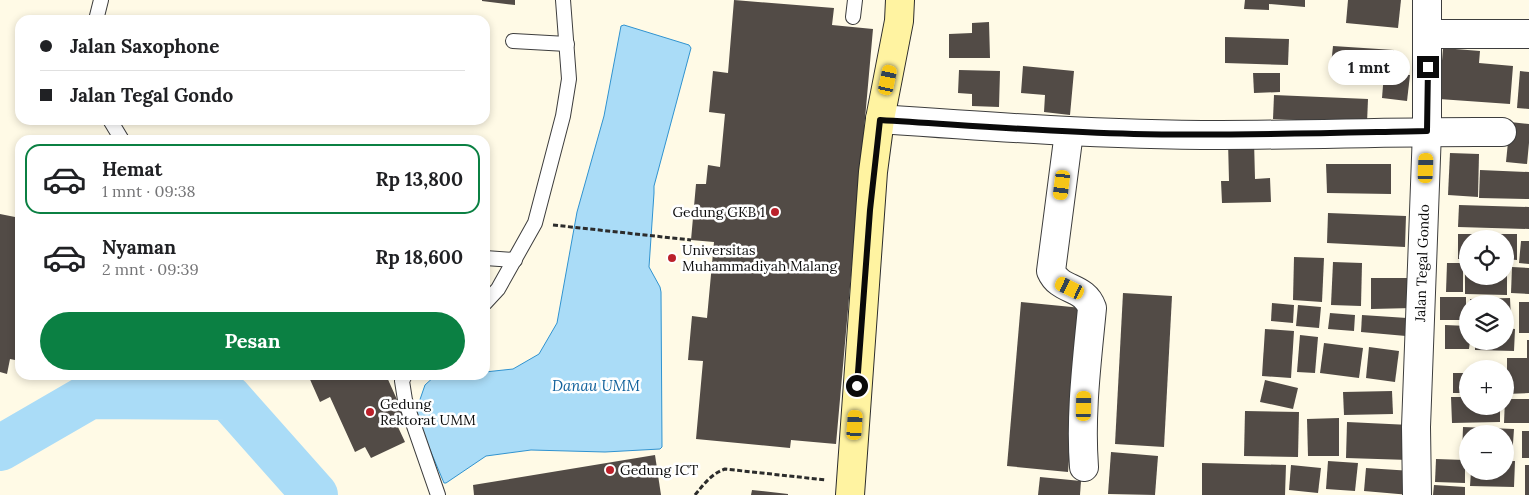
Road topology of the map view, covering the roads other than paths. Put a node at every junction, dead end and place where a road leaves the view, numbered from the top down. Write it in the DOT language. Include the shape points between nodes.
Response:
graph roads {
  1 [pos="101,0"];
  2 [pos="563,0"];
  3 [pos="855,0"];
  4 [pos="900,0"];
  5 [pos="1427,0"];
  6 [pos="97,15"];
  7 [pos="853,16"];
  8 [pos="1428,34"];
  9 [pos="1529,34"];
  10 [pos="513,41"];
  11 [pos="567,44"];
  12 [pos="880,120"];
  13 [pos="1427,131"];
  14 [pos="1069,132"];
  15 [pos="1502,132"];
  16 [pos="490,258"];
  17 [pos="515,260"];
  18 [pos="490,298"];
  19 [pos="402,380"];
  20 [pos="1084,467"];
  21 [pos="841,488"];
  22 [pos="438,495"];
  23 [pos="1417,495"];
  1 -- 6 [label="lane"];
  2 -- 11 [label="lane"];
  3 -- 7 [label="lane"];
  4 -- 12 [label="main road" via="900,21"];
  5 -- 8 [label="street, Jalan Tegal Gondo"];
  8 -- 9 [label="street"];
  8 -- 13 [label="street, Jalan Tegal Gondo"];
  10 -- 11 [label="lane"];
  11 -- 17 [label="lane" via="569,79 563,116 535,223"];
  12 -- 14 [label="street"];
  12 -- 21 [label="main road"];
  13 -- 14 [label="street" via="1222,135"];
  13 -- 15 [label="street"];
  13 -- 23 [label="street, Jalan Tegal Gondo" via="1416,427"];
  14 -- 20 [label="street" via="1051,271 1059,283 1089,299 1092,308 1084,389"];
  16 -- 17 [label="lane"];
  17 -- 18 [label="lane"];
  19 -- 22 [label="lane" via="405,400"];
}
